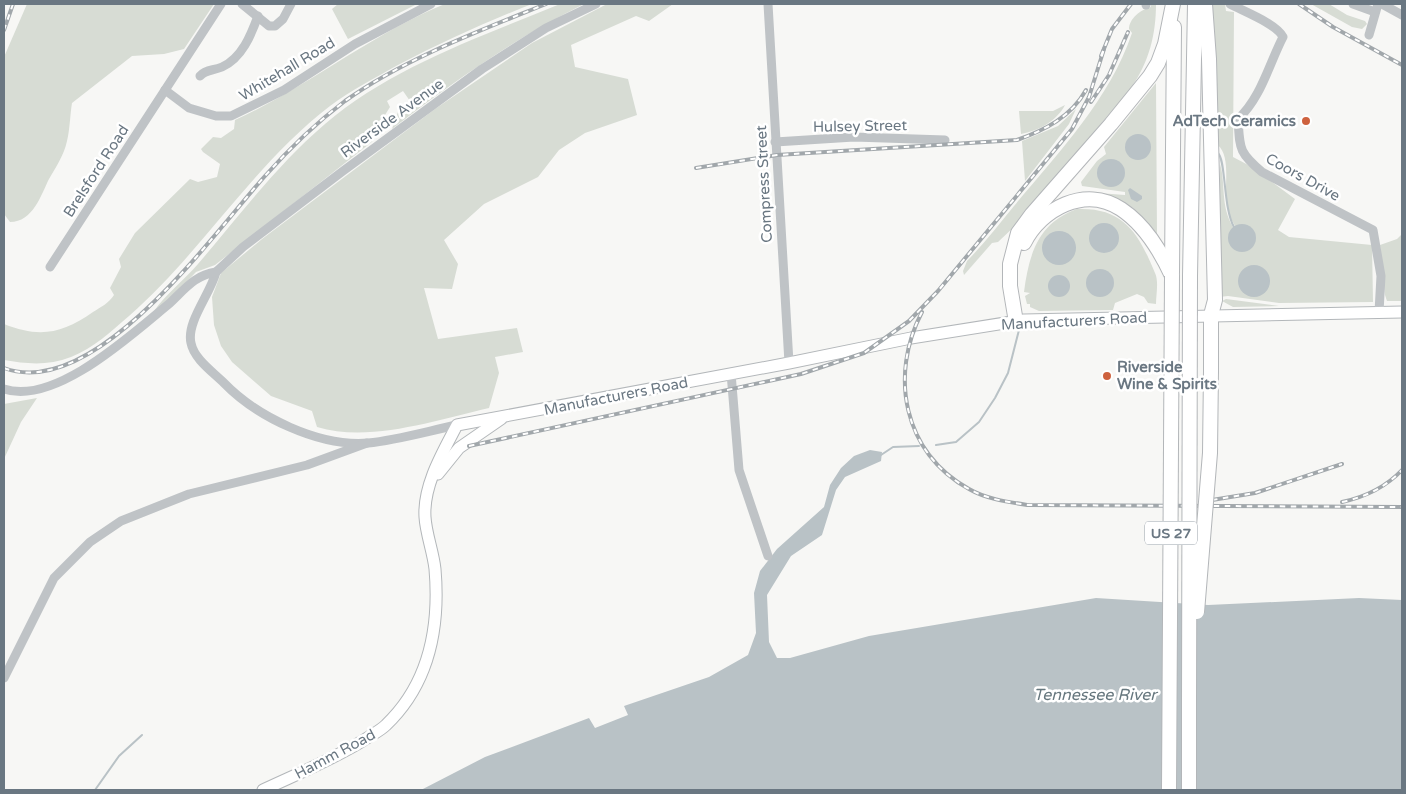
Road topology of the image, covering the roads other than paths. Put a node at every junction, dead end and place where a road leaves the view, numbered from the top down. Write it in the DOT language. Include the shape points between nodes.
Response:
graph roads {
  1 [pos="220,4"];
  2 [pos="242,4"];
  3 [pos="291,4"];
  4 [pos="431,4"];
  5 [pos="596,4"];
  6 [pos="768,4"];
  7 [pos="1173,4"];
  8 [pos="1195,4"];
  9 [pos="1205,4"];
  10 [pos="1230,4"];
  11 [pos="1352,4"];
  12 [pos="1382,4"];
  13 [pos="1377,8"];
  14 [pos="1402,13"];
  15 [pos="258,16"];
  16 [pos="1369,35"];
  17 [pos="200,76"];
  18 [pos="165,90"];
  19 [pos="945,140"];
  20 [pos="776,142"];
  21 [pos="50,267"];
  22 [pos="216,272"];
  23 [pos="1172,276"];
  24 [pos="1378,312"];
  25 [pos="1402,312"];
  26 [pos="1212,315"];
  27 [pos="1020,321"];
  28 [pos="789,363"];
  29 [pos="731,373"];
  30 [pos="4,389"];
  31 [pos="504,417"];
  32 [pos="457,425"];
  33 [pos="367,443"];
  34 [pos="431,483"];
  35 [pos="768,556"];
  36 [pos="4,678"];
  37 [pos="1189,702"];
  38 [pos="262,790"];
  39 [pos="1169,790"];
  40 [pos="1189,790"];
  1 -- 18 [label="street"];
  2 -- 15 [label="street"];
  3 -- 15 [label="street" via="275,26 268,26"];
  4 -- 18 [label="street, Whitehall Road" via="355,44 284,90 231,116 216,116 190,108"];
  5 -- 22 [label="street, Riverside Avenue" via="546,28 482,69 243,247"];
  6 -- 20 [label="street, Compress Street"];
  7 -- 23 [label="highway, US 27"];
  7 -- 27 [label="highway" via="1165,44 1150,76 1018,233 1010,264 1010,286"];
  8 -- 37 [label="highway, US 27, bridge" via="1190,276"];
  9 -- 26 [label="highway" via="1215,300"];
  10 -- 24 [label="street, Coors Drive" via="1270,25 1283,37 1270,70 1246,112 1238,119 1240,149 1262,172 1373,230 1379,260"];
  11 -- 13 [label="street"];
  12 -- 14 [label="street"];
  13 -- 16 [label="street"];
  15 -- 17 [label="street" via="241,51 222,67"];
  18 -- 21 [label="street, Brelsford Road"];
  19 -- 20 [label="street, Hulsey Street" via="854,137"];
  20 -- 28 [label="street, Compress Street"];
  22 -- 30 [label="street" via="198,276 136,332 67,378 32,392"];
  22 -- 33 [label="street, Manufacturers Road" via="213,285 191,327 194,353 252,408 313,436"];
  23 -- 27 [label="highway" via="1154,243 1120,209 1092,200 1065,203 1036,224 1020,254"];
  23 -- 39 [label="highway, US 27, bridge"];
  24 -- 25 [label="main road, Manufacturers Road"];
  24 -- 26 [label="main road, Manufacturers Road"];
  26 -- 27 [label="main road, Manufacturers Road"];
  26 -- 37 [label="highway, bridge" via="1210,453"];
  27 -- 28 [label="main road, Manufacturers Road" via="911,338"];
  28 -- 29 [label="main road, Manufacturers Road"];
  29 -- 31 [label="main road, Manufacturers Road"];
  29 -- 35 [label="street" via="739,470"];
  31 -- 32 [label="main road, Manufacturers Road"];
  31 -- 34 [label="main road" via="459,448"];
  32 -- 33 [label="street, Manufacturers Road"];
  32 -- 34 [label="main road, Hamm Road"];
  33 -- 36 [label="street" via="307,465 189,494 121,521 90,542 54,578"];
  34 -- 38 [label="main road, Hamm Road" via="425,517 435,568 436,629 419,684 386,726 343,753"];
  37 -- 40 [label="highway, US 27"];
}
